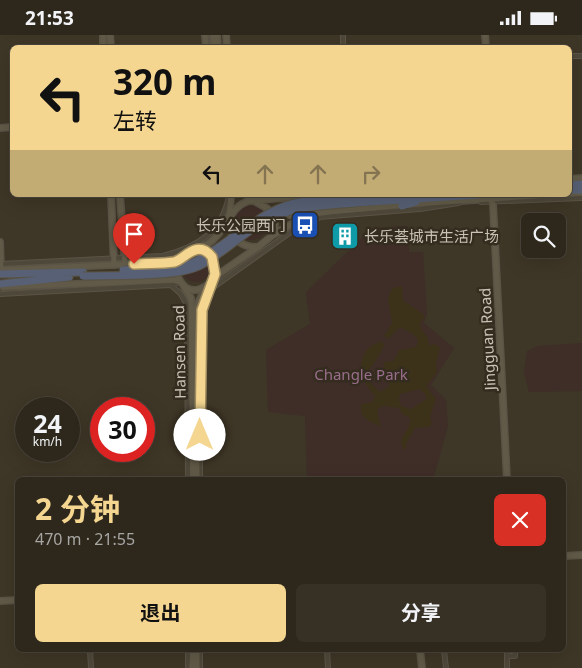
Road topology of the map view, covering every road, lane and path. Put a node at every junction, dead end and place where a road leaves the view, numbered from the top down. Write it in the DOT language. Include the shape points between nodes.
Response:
graph roads {
  1 [pos="110,197"];
  2 [pos="120,197"];
  3 [pos="230,197"];
  4 [pos="230,197"];
  5 [pos="250,197"];
  6 [pos="290,197"];
  7 [pos="299,197"];
  8 [pos="378,197"];
  9 [pos="433,197"];
  10 [pos="526,197"];
  11 [pos="582,198"];
  12 [pos="255,200"];
  13 [pos="491,200"];
  14 [pos="353,201"];
  15 [pos="402,206"];
  16 [pos="307,215"];
  17 [pos="321,217"];
  18 [pos="229,219"];
  19 [pos="273,235"];
  20 [pos="0,242"];
  21 [pos="258,247"];
  22 [pos="194,250"];
  23 [pos="124,258"];
  24 [pos="114,259"];
  25 [pos="176,262"];
  26 [pos="125,264"];
  27 [pos="114,265"];
  28 [pos="0,268"];
  29 [pos="21,269"];
  30 [pos="40,273"];
  31 [pos="83,277"];
  32 [pos="212,277"];
  33 [pos="182,284"];
  34 [pos="171,285"];
  35 [pos="0,286"];
  36 [pos="207,289"];
  37 [pos="82,290"];
  38 [pos="0,294"];
  39 [pos="185,299"];
  40 [pos="188,477"];
  41 [pos="193,477"];
  42 [pos="198,477"];
  43 [pos="507,477"];
  44 [pos="582,555"];
  45 [pos="566,556"];
  46 [pos="15,600"];
  47 [pos="0,601"];
  48 [pos="90,652"];
  49 [pos="188,652"];
  50 [pos="192,652"];
  51 [pos="198,652"];
  52 [pos="328,652"];
  53 [pos="420,652"];
  54 [pos="444,652"];
  55 [pos="507,652"];
  56 [pos="515,652"];
  57 [pos="507,656"];
  58 [pos="91,668"];
  59 [pos="188,668"];
  60 [pos="192,668"];
  61 [pos="198,668"];
  62 [pos="328,668"];
  63 [pos="422,668"];
  64 [pos="446,668"];
  65 [pos="508,668"];
  1 -- 24 [label="main road"];
  2 -- 23 [label="main road"];
  3 -- 23 [label="street" via="220,224 206,237 163,256"];
  4 -- 18 [label="main road"];
  5 -- 12 [label="main road"];
  6 -- 12 [label="main road"];
  7 -- 16 [label="main road" via="287,202 286,211 290,215"];
  8 -- 14 [label="highway"];
  9 -- 14 [label="highway"];
  9 -- 15 [label="highway"];
  10 -- 13 [label="main road"];
  11 -- 13 [label="street"];
  12 -- 18 [label="main road" via="238,205"];
  12 -- 19 [label="main road" via="271,211 275,227"];
  13 -- 15 [label="main road"];
  13 -- 17 [label="street"];
  13 -- 43 [label="main road, Jingguan Road"];
  14 -- 31 [label="highway, bridge" via="301,207 271,217 200,266 187,270"];
  15 -- 16 [label="main road"];
  16 -- 17 [label="street"];
  16 -- 19 [label="main road"];
  17 -- 36 [label="street" via="302,225"];
  18 -- 21 [label="main road" via="234,239 249,247"];
  18 -- 22 [label="main road" via="217,237"];
  19 -- 21 [label="main road"];
  20 -- 28 [label="main road"];
  21 -- 32 [label="main road"];
  22 -- 25 [label="main road"];
  22 -- 32 [label="main road" via="206,251 212,257 215,269"];
  23 -- 24 [label="street"];
  23 -- 26 [label="main road"];
  24 -- 27 [label="main road"];
  24 -- 28 [label="street"];
  25 -- 26 [label="main road"];
  25 -- 33 [label="main road"];
  26 -- 27 [label="main road"];
  27 -- 29 [label="main road"];
  28 -- 29 [label="main road"];
  28 -- 30 [label="highway"];
  29 -- 30 [label="highway"];
  30 -- 31 [label="highway"];
  31 -- 33 [label="main road" via="173,280"];
  31 -- 35 [label="main road"];
  31 -- 35 [label="highway"];
  31 -- 37 [label="main road"];
  32 -- 36 [label="main road"];
  33 -- 34 [label="street"];
  33 -- 36 [label="main road" via="195,290"];
  33 -- 39 [label="street"];
  33 -- 41 [label="main road, Hansen Road" via="191,298"];
  34 -- 37 [label="street"];
  34 -- 39 [label="street"];
  36 -- 42 [label="main road, Hansen Road" via="196,307"];
  37 -- 38 [label="street"];
  39 -- 40 [label="street"];
  44 -- 45 [label="main road"];
  46 -- 47 [label="main road"];
  48 -- 58 [label="street"];
  49 -- 59 [label="street"];
  50 -- 60 [label="main road"];
  51 -- 61 [label="main road"];
  52 -- 62 [label="street"];
  53 -- 63 [label="main road"];
  54 -- 64 [label="street"];
  55 -- 57 [label="street"];
  56 -- 57 [label="street" via="515,656"];
  57 -- 65 [label="street"];
}
